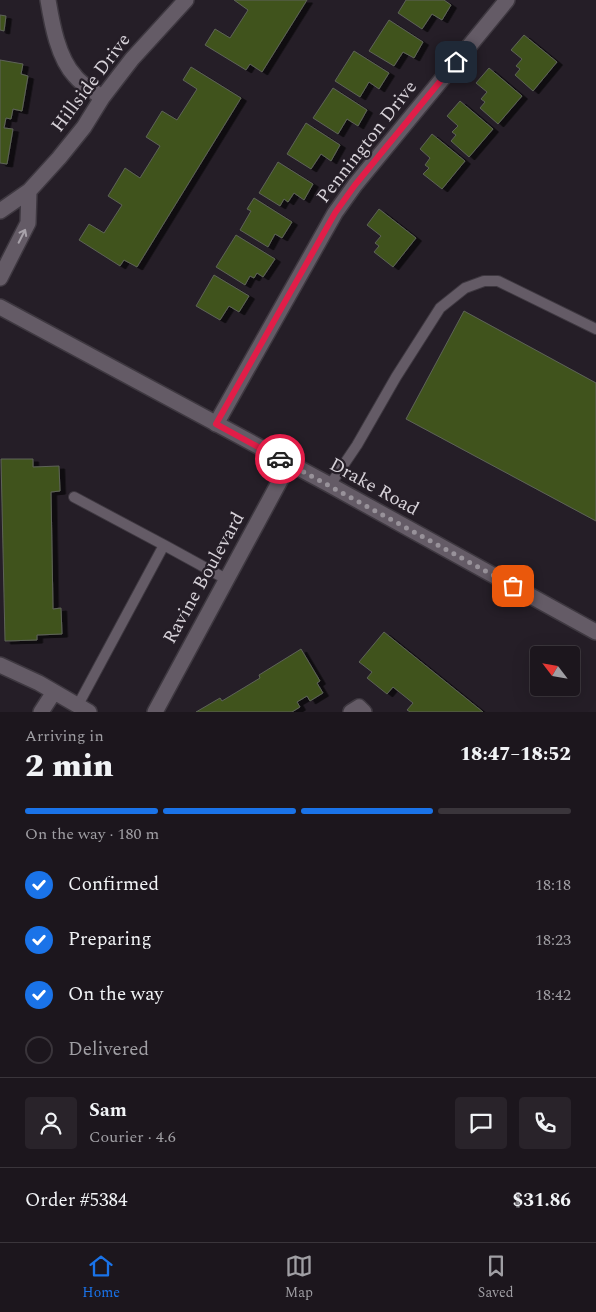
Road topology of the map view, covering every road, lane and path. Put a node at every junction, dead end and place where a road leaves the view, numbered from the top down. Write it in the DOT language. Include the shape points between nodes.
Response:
graph roads {
  1 [pos="48,0"];
  2 [pos="186,0"];
  3 [pos="507,0"];
  4 [pos="102,98"];
  5 [pos="29,191"];
  6 [pos="0,211"];
  7 [pos="0,278"];
  8 [pos="0,307"];
  9 [pos="596,330"];
  10 [pos="216,424"];
  11 [pos="289,464"];
  12 [pos="330,485"];
  13 [pos="74,497"];
  14 [pos="164,545"];
  15 [pos="226,579"];
  16 [pos="596,632"];
  17 [pos="0,665"];
  18 [pos="54,692"];
  19 [pos="84,709"];
  20 [pos="42,712"];
  21 [pos="155,712"];
  22 [pos="351,712"];
  23 [pos="364,712"];
  1 -- 4 [label="street" via="65,60 75,76"];
  2 -- 4 [label="street, Hillside Drive" via="132,59"];
  3 -- 10 [label="street, Pennington Drive" via="335,213"];
  4 -- 5 [label="street, Hillside Drive" via="84,127"];
  5 -- 6 [label="street, Hillside Drive"];
  7 -- 5 [label="street, one-way" via="28,223"];
  8 -- 10 [label="street, Drake Road"];
  9 -- 12 [label="lane" via="498,281 484,281 465,288 440,308"];
  10 -- 11 [label="street, Drake Road"];
  11 -- 12 [label="street, Drake Road"];
  11 -- 15 [label="street, Ravine Boulevard"];
  12 -- 16 [label="street, Drake Road"];
  13 -- 14 [label="lane"];
  14 -- 15 [label="lane"];
  14 -- 19 [label="lane"];
  15 -- 21 [label="street, Ravine Boulevard"];
  17 -- 18 [label="street"];
  18 -- 19 [label="street"];
  18 -- 20 [label="street"];
  22 -- 23 [label="street" via="359,707"];
}
